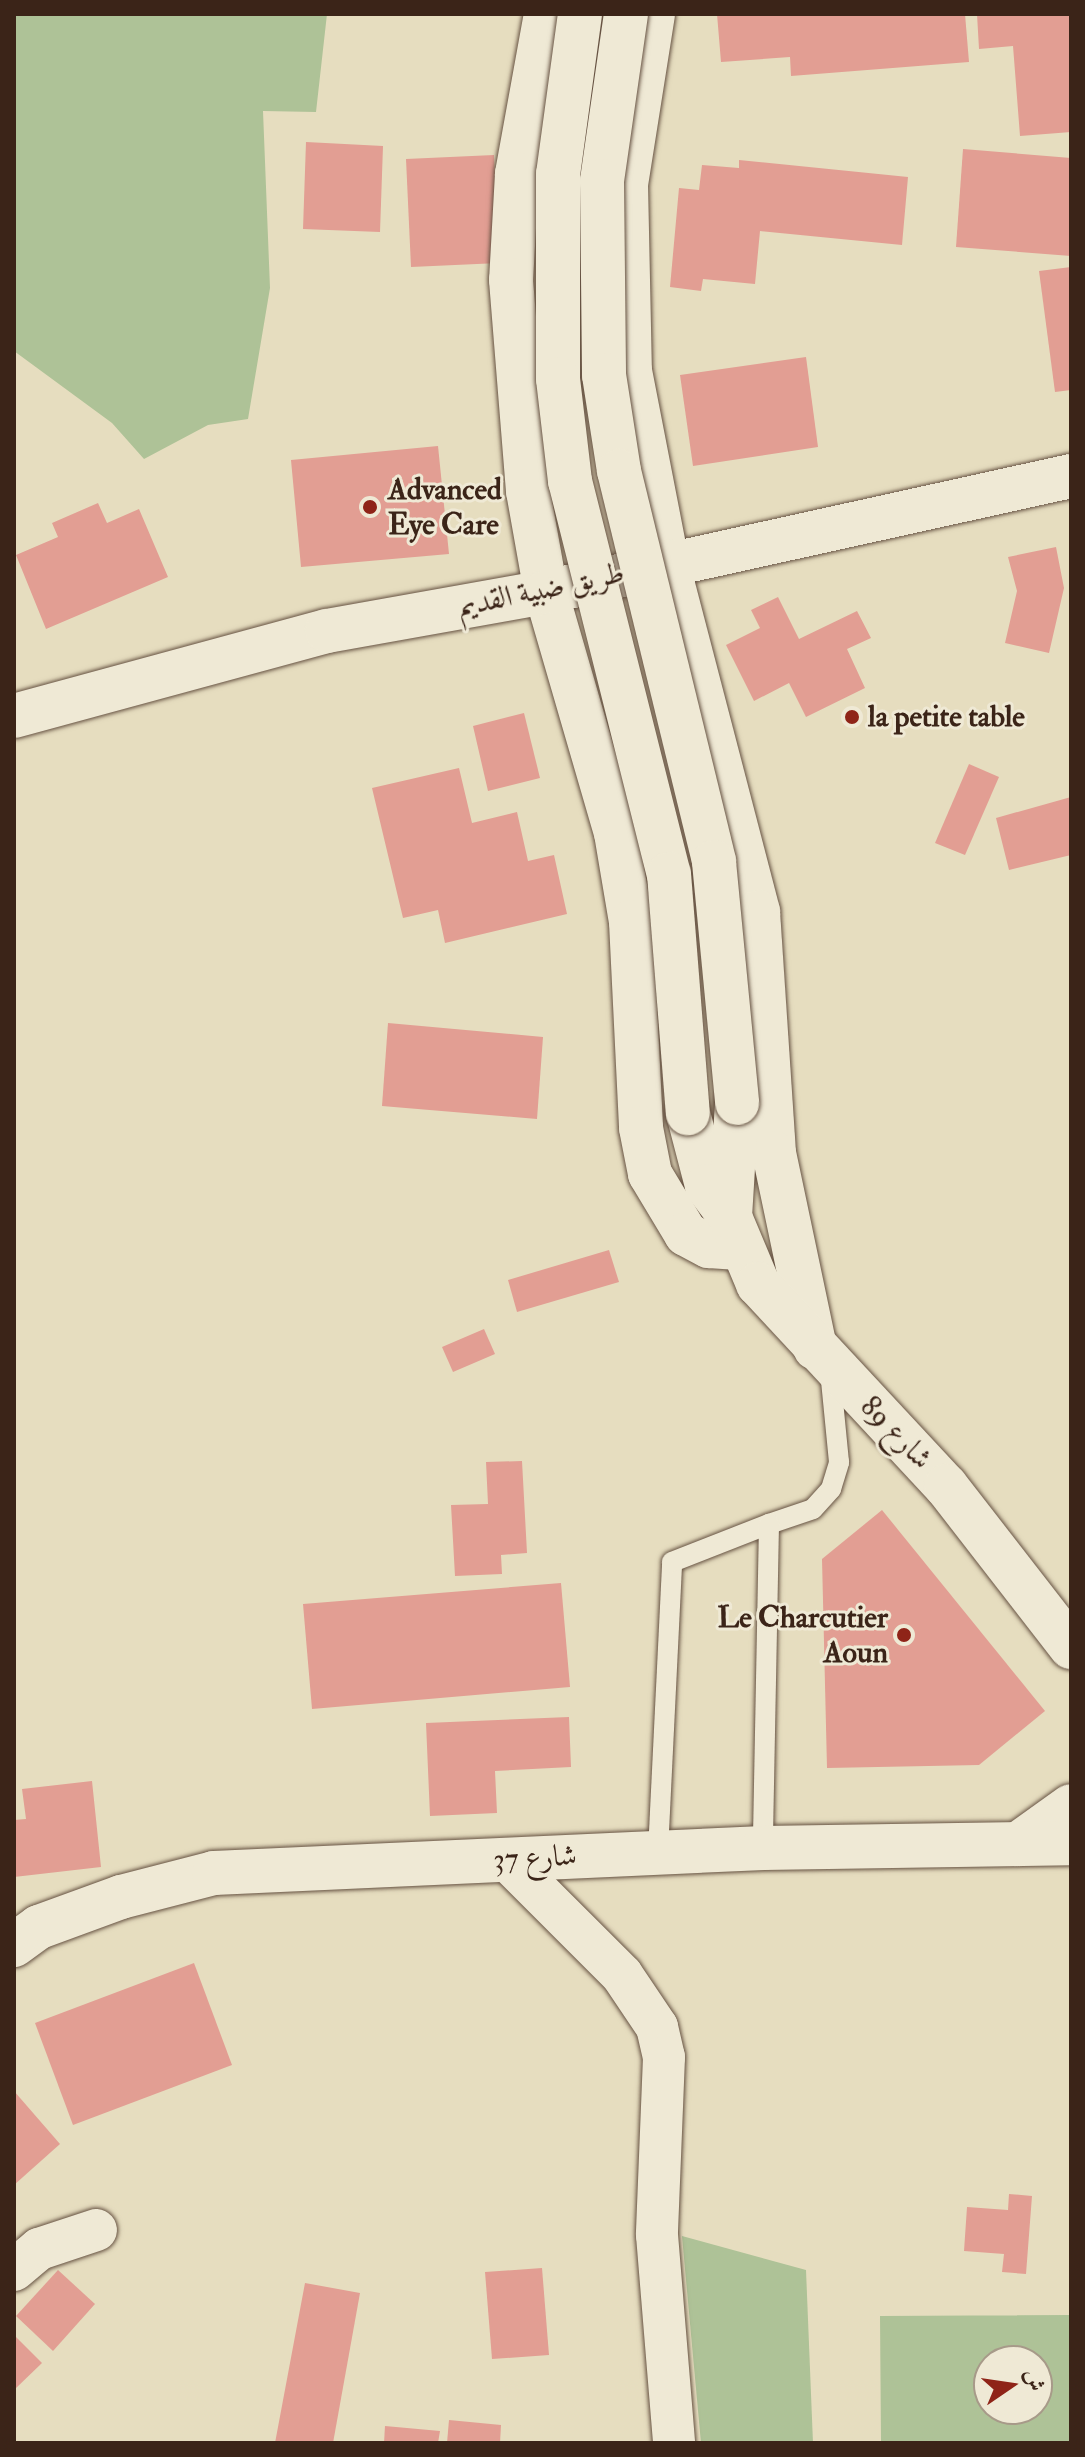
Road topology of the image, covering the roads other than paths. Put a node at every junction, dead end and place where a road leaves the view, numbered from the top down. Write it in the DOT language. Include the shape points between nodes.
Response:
graph roads {
  1 [pos="546,14"];
  2 [pos="580,14"];
  3 [pos="626,14"];
  4 [pos="653,14"];
  5 [pos="1071,476"];
  6 [pos="667,562"];
  7 [pos="546,592"];
  8 [pos="14,716"];
  9 [pos="734,1233"];
  10 [pos="822,1355"];
  11 [pos="769,1524"];
  12 [pos="1071,1647"];
  13 [pos="1071,1806"];
  14 [pos="1071,1843"];
  15 [pos="1018,1844"];
  16 [pos="763,1848"];
  17 [pos="658,1852"];
  18 [pos="506,1859"];
  19 [pos="14,1945"];
  20 [pos="96,2230"];
  21 [pos="14,2270"];
  22 [pos="674,2443"];
  1 -- 7 [label="street" via="517,174 511,280 515,386"];
  2 -- 9 [label="street, شارع 89, bridge" via="558,174 558,379 570,481 669,874 693,1151"];
  3 -- 9 [label="street, bridge" via="602,181 604,375 619,471 714,862 737,1103"];
  4 -- 6 [label="street" via="626,184 624,278 630,371"];
  5 -- 6 [label="street, طريق ضبية القديم"];
  6 -- 7 [label="street, طريق ضبية القديم"];
  6 -- 10 [label="street" via="758,912 774,1153"];
  7 -- 8 [label="street, طريق ضبية القديم" via="194,662"];
  7 -- 9 [label="street" via="616,833 631,922 650,1174 686,1234 709,1246"];
  9 -- 10 [label="street, شارع 89" via="779,1313"];
  10 -- 11 [label="lane" via="839,1462 831,1489 813,1509"];
  10 -- 12 [label="street, شارع 89" via="946,1486"];
  11 -- 16 [label="lane"];
  11 -- 17 [label="lane" via="672,1562"];
  13 -- 15 [label="street"];
  14 -- 15 [label="street, شارع 37"];
  15 -- 16 [label="street, شارع 37"];
  16 -- 17 [label="street, شارع 37"];
  17 -- 18 [label="street, شارع 37"];
  18 -- 19 [label="street, شارع 37" via="214,1873 107,1902 39,1927"];
  18 -- 22 [label="street" via="622,1975 657,2027 664,2057 657,2235"];
  20 -- 21 [label="street" via="39,2249"];
}
